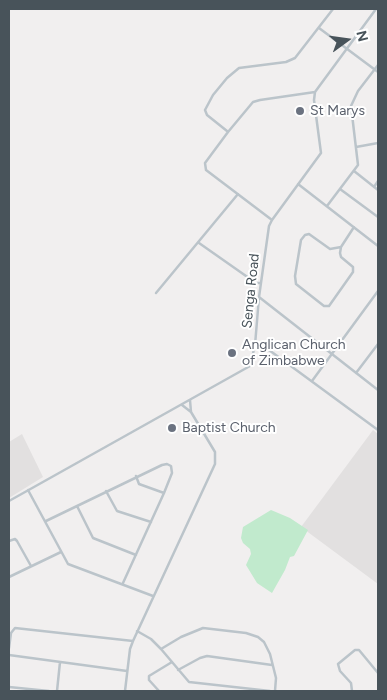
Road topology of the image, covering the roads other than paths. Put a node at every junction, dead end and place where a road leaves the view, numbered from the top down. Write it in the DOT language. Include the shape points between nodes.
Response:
graph roads {
  1 [pos="333,9"];
  2 [pos="376,9"];
  3 [pos="319,28"];
  4 [pos="347,48"];
  5 [pos="378,64"];
  6 [pos="375,69"];
  7 [pos="378,72"];
  8 [pos="314,92"];
  9 [pos="228,132"];
  10 [pos="378,143"];
  11 [pos="356,147"];
  12 [pos="354,171"];
  13 [pos="378,181"];
  14 [pos="298,184"];
  15 [pos="374,187"];
  16 [pos="340,189"];
  17 [pos="378,190"];
  18 [pos="238,194"];
  19 [pos="327,206"];
  20 [pos="378,217"];
  21 [pos="272,220"];
  22 [pos="354,228"];
  23 [pos="199,243"];
  24 [pos="378,246"];
  25 [pos="341,247"];
  26 [pos="261,283"];
  27 [pos="378,291"];
  28 [pos="156,293"];
  29 [pos="259,297"];
  30 [pos="378,344"];
  31 [pos="255,345"];
  32 [pos="332,355"];
  33 [pos="356,373"];
  34 [pos="312,381"];
  35 [pos="378,390"];
  36 [pos="190,400"];
  37 [pos="182,405"];
  38 [pos="190,412"];
  39 [pos="378,430"];
  40 [pos="136,476"];
  41 [pos="28,490"];
  42 [pos="106,491"];
  43 [pos="164,493"];
  44 [pos="9,501"];
  45 [pos="77,506"];
  46 [pos="46,521"];
  47 [pos="151,522"];
  48 [pos="9,540"];
  49 [pos="61,552"];
  50 [pos="136,556"];
  51 [pos="31,566"];
  52 [pos="9,577"];
  53 [pos="123,583"];
  54 [pos="153,596"];
  55 [pos="137,631"];
  56 [pos="133,640"];
  57 [pos="9,648"];
  58 [pos="161,649"];
  59 [pos="9,655"];
  60 [pos="60,662"];
  61 [pos="172,662"];
  62 [pos="272,664"];
  63 [pos="178,670"];
  64 [pos="127,671"];
  65 [pos="378,673"];
  66 [pos="9,687"];
  67 [pos="237,689"];
  68 [pos="27,690"];
  69 [pos="49,691"];
  70 [pos="57,691"];
  71 [pos="125,691"];
  72 [pos="159,691"];
  73 [pos="270,691"];
  74 [pos="275,691"];
  75 [pos="352,691"];
  1 -- 3 [label="street"];
  2 -- 4 [label="street"];
  3 -- 4 [label="street"];
  3 -- 9 [label="street" via="295,58 239,68 227,78 205,110"];
  4 -- 6 [label="street"];
  4 -- 8 [label="street"];
  5 -- 6 [label="street"];
  6 -- 7 [label="street"];
  6 -- 11 [label="street" via="352,103"];
  8 -- 9 [label="street" via="253,102"];
  8 -- 14 [label="street, Senga Road" via="321,153"];
  9 -- 18 [label="street" via="205,166"];
  10 -- 11 [label="street"];
  11 -- 12 [label="street" via="358,165"];
  12 -- 15 [label="street"];
  12 -- 16 [label="street"];
  13 -- 15 [label="street"];
  14 -- 19 [label="street"];
  14 -- 21 [label="street, Senga Road"];
  15 -- 17 [label="street"];
  16 -- 19 [label="street"];
  16 -- 20 [label="street"];
  18 -- 21 [label="street"];
  18 -- 23 [label="street"];
  19 -- 22 [label="street"];
  21 -- 26 [label="street, Senga Road"];
  22 -- 24 [label="street"];
  22 -- 25 [label="street"];
  23 -- 26 [label="street" via="256,283"];
  23 -- 28 [label="street"];
  25 -- 25 [label="street" via="341,257 354,270 329,306 324,306 296,284 301,240 309,234 330,249"];
  26 -- 29 [label="street, Senga Road"];
  27 -- 32 [label="street"];
  29 -- 31 [label="street, Senga Road"];
  29 -- 32 [label="street"];
  30 -- 33 [label="street"];
  31 -- 34 [label="street" via="269,350"];
  31 -- 36 [label="street, Senga Road" via="247,368"];
  32 -- 33 [label="street"];
  32 -- 34 [label="street"];
  33 -- 35 [label="street"];
  34 -- 39 [label="street"];
  36 -- 37 [label="street, Senga Road"];
  36 -- 38 [label="street"];
  37 -- 38 [label="street"];
  37 -- 41 [label="street, Senga Road"];
  38 -- 54 [label="street" via="215,452 215,464"];
  40 -- 42 [label="street"];
  40 -- 43 [label="street" via="139,484"];
  40 -- 43 [label="street" via="162,465 171,466"];
  41 -- 44 [label="street, Senga Road"];
  41 -- 46 [label="street"];
  42 -- 45 [label="street"];
  42 -- 47 [label="street" via="117,511"];
  43 -- 47 [label="street"];
  45 -- 46 [label="street"];
  45 -- 50 [label="street" via="95,539"];
  46 -- 49 [label="street"];
  47 -- 50 [label="street"];
  48 -- 51 [label="street" via="17,541"];
  49 -- 51 [label="street"];
  49 -- 53 [label="street" via="69,565"];
  50 -- 53 [label="street"];
  51 -- 52 [label="street"];
  53 -- 54 [label="street"];
  54 -- 55 [label="street"];
  55 -- 56 [label="street"];
  55 -- 58 [label="street"];
  56 -- 57 [label="street" via="15,628"];
  56 -- 64 [label="street"];
  58 -- 61 [label="street"];
  58 -- 62 [label="street" via="200,629 246,633 262,639"];
  59 -- 60 [label="street"];
  60 -- 64 [label="street"];
  60 -- 70 [label="street"];
  61 -- 63 [label="street"];
  61 -- 72 [label="street" via="149,676"];
  62 -- 63 [label="street" via="207,656"];
  62 -- 74 [label="street"];
  63 -- 67 [label="street" via="189,682"];
  64 -- 71 [label="street"];
  65 -- 75 [label="street" via="359,650 355,650 338,664"];
  66 -- 68 [label="street"];
  67 -- 73 [label="street"];
  68 -- 69 [label="street"];
}
